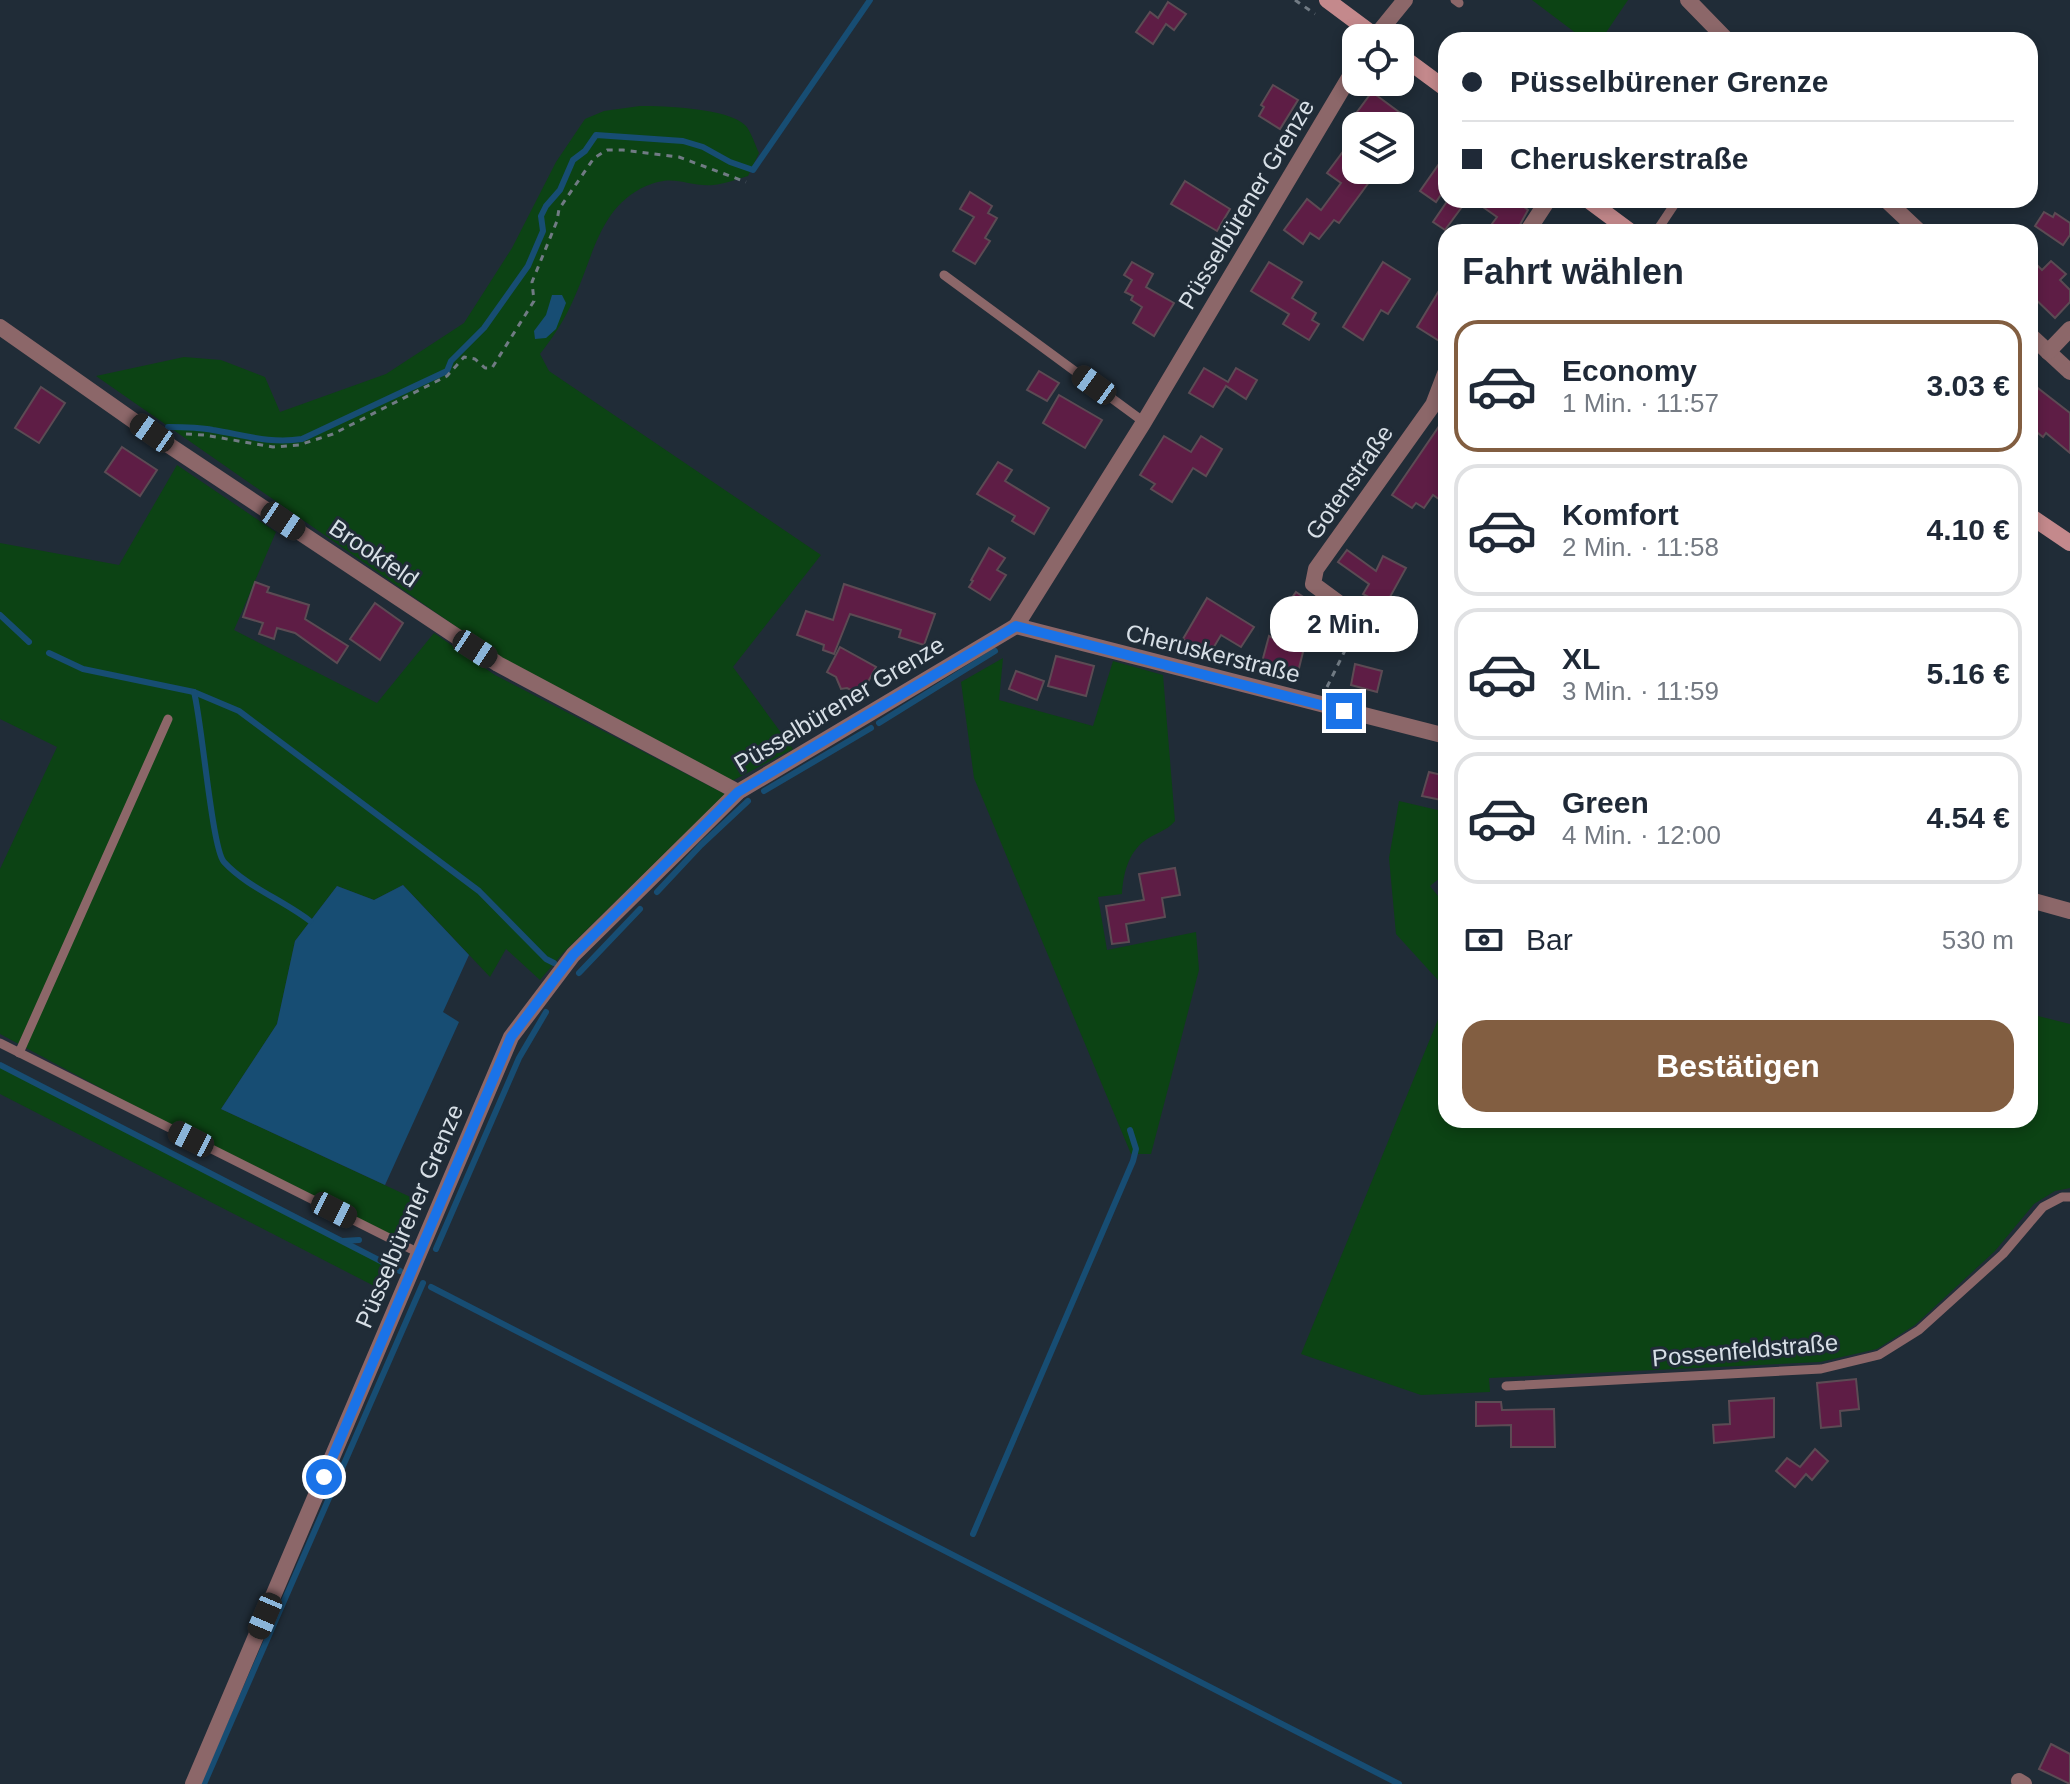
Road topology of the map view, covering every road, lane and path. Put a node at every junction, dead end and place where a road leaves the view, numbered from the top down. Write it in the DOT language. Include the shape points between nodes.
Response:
graph roads {
  1 [pos="1327,0"];
  2 [pos="1405,0"];
  3 [pos="1689,0"];
  4 [pos="1358,24"];
  5 [pos="1386,24"];
  6 [pos="1719,32"];
  7 [pos="1414,65"];
  8 [pos="1438,83"];
  9 [pos="1342,90"];
  10 [pos="746,182"];
  11 [pos="1599,208"];
  12 [pos="1894,208"];
  13 [pos="1620,224"];
  14 [pos="1912,224"];
  15 [pos="944,275"];
  16 [pos="0,327"];
  17 [pos="2070,329"];
  18 [pos="2038,343"];
  19 [pos="2048,352"];
  20 [pos="2070,372"];
  21 [pos="1438,392"];
  22 [pos="1144,422"];
  23 [pos="161,440"];
  24 [pos="2038,521"];
  25 [pos="2070,543"];
  26 [pos="1347,609"];
  27 [pos="1016,626"];
  28 [pos="1318,705"];
  29 [pos="168,719"];
  30 [pos="1438,734"];
  31 [pos="738,792"];
  32 [pos="2038,902"];
  33 [pos="2070,911"];
  34 [pos="0,1043"];
  35 [pos="19,1053"];
  36 [pos="2070,1197"];
  37 [pos="419,1253"];
  38 [pos="1506,1386"];
  39 [pos="193,1784"];
  1 -- 4 [label="main road"];
  2 -- 5 [label="street"];
  3 -- 6 [label="street"];
  7 -- 8 [label="main road"];
  9 -- 22 [label="street, Püsselbürener Grenze"];
  10 -- 23 [label="path" via="679,157 607,150 594,158 559,209 532,282 534,301 492,368 464,357 447,376 333,434 299,445 273,447 184,434"];
  11 -- 13 [label="main road"];
  12 -- 14 [label="street"];
  15 -- 22 [label="lane"];
  16 -- 23 [label="street, Brookfeld"];
  17 -- 19 [label="street"];
  18 -- 19 [label="street"];
  19 -- 20 [label="street"];
  21 -- 26 [label="street, Gotenstraße" via="1316,569 1313,584"];
  22 -- 27 [label="street, Püsselbürener Grenze"];
  23 -- 31 [label="street, Brookfeld" via="498,664"];
  24 -- 25 [label="main road"];
  26 -- 28 [label="path" via="1360,620"];
  27 -- 28 [label="street, Cheruskerstraße"];
  27 -- 31 [label="street, Püsselbürener Grenze"];
  28 -- 30 [label="street, Cheruskerstraße"];
  29 -- 35 [label="lane"];
  31 -- 37 [label="street, Püsselbürener Grenze" via="573,955 511,1037"];
  32 -- 33 [label="street"];
  34 -- 35 [label="lane"];
  35 -- 37 [label="lane"];
  36 -- 38 [label="lane, Possenfeldstraße" via="2043,1207 1951,1302 1879,1355 1821,1369"];
  37 -- 39 [label="street, Püsselbürener Grenze"];
}
